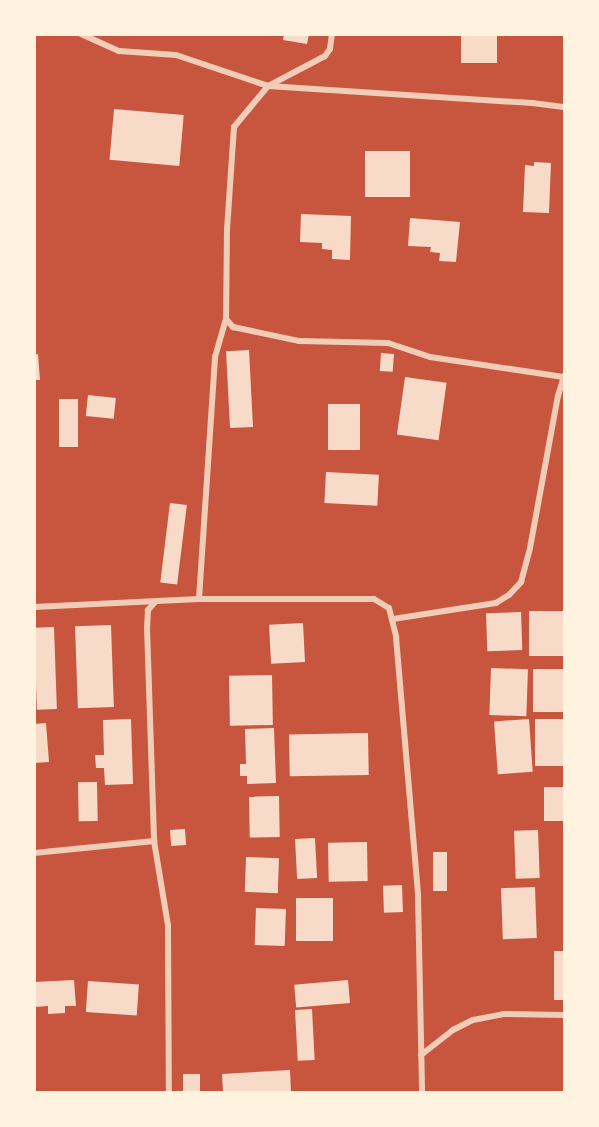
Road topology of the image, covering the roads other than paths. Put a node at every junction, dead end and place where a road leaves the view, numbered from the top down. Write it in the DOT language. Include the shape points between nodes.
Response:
graph roads {
  1 [pos="81,34"];
  2 [pos="332,34"];
  3 [pos="268,86"];
  4 [pos="564,107"];
  5 [pos="226,318"];
  6 [pos="564,376"];
  7 [pos="199,599"];
  8 [pos="155,602"];
  9 [pos="34,607"];
  10 [pos="393,619"];
  11 [pos="154,841"];
  12 [pos="34,853"];
  13 [pos="564,1016"];
  14 [pos="421,1055"];
  15 [pos="169,1092"];
  16 [pos="422,1092"];
  1 -- 3 [label="street" via="119,51 176,55"];
  2 -- 3 [label="street" via="325,56"];
  3 -- 4 [label="street"];
  3 -- 5 [label="street" via="234,127"];
  5 -- 6 [label="street" via="233,327 299,341 388,343 430,357"];
  5 -- 7 [label="street" via="215,357"];
  6 -- 10 [label="street" via="520,582 496,603"];
  7 -- 8 [label="street"];
  7 -- 10 [label="street" via="374,599 389,608"];
  8 -- 9 [label="street"];
  8 -- 11 [label="street" via="148,610 147,627"];
  10 -- 14 [label="street" via="418,896"];
  11 -- 12 [label="street"];
  11 -- 15 [label="street" via="168,926"];
  13 -- 14 [label="street" via="504,1014 473,1020"];
  14 -- 16 [label="street"];
}
